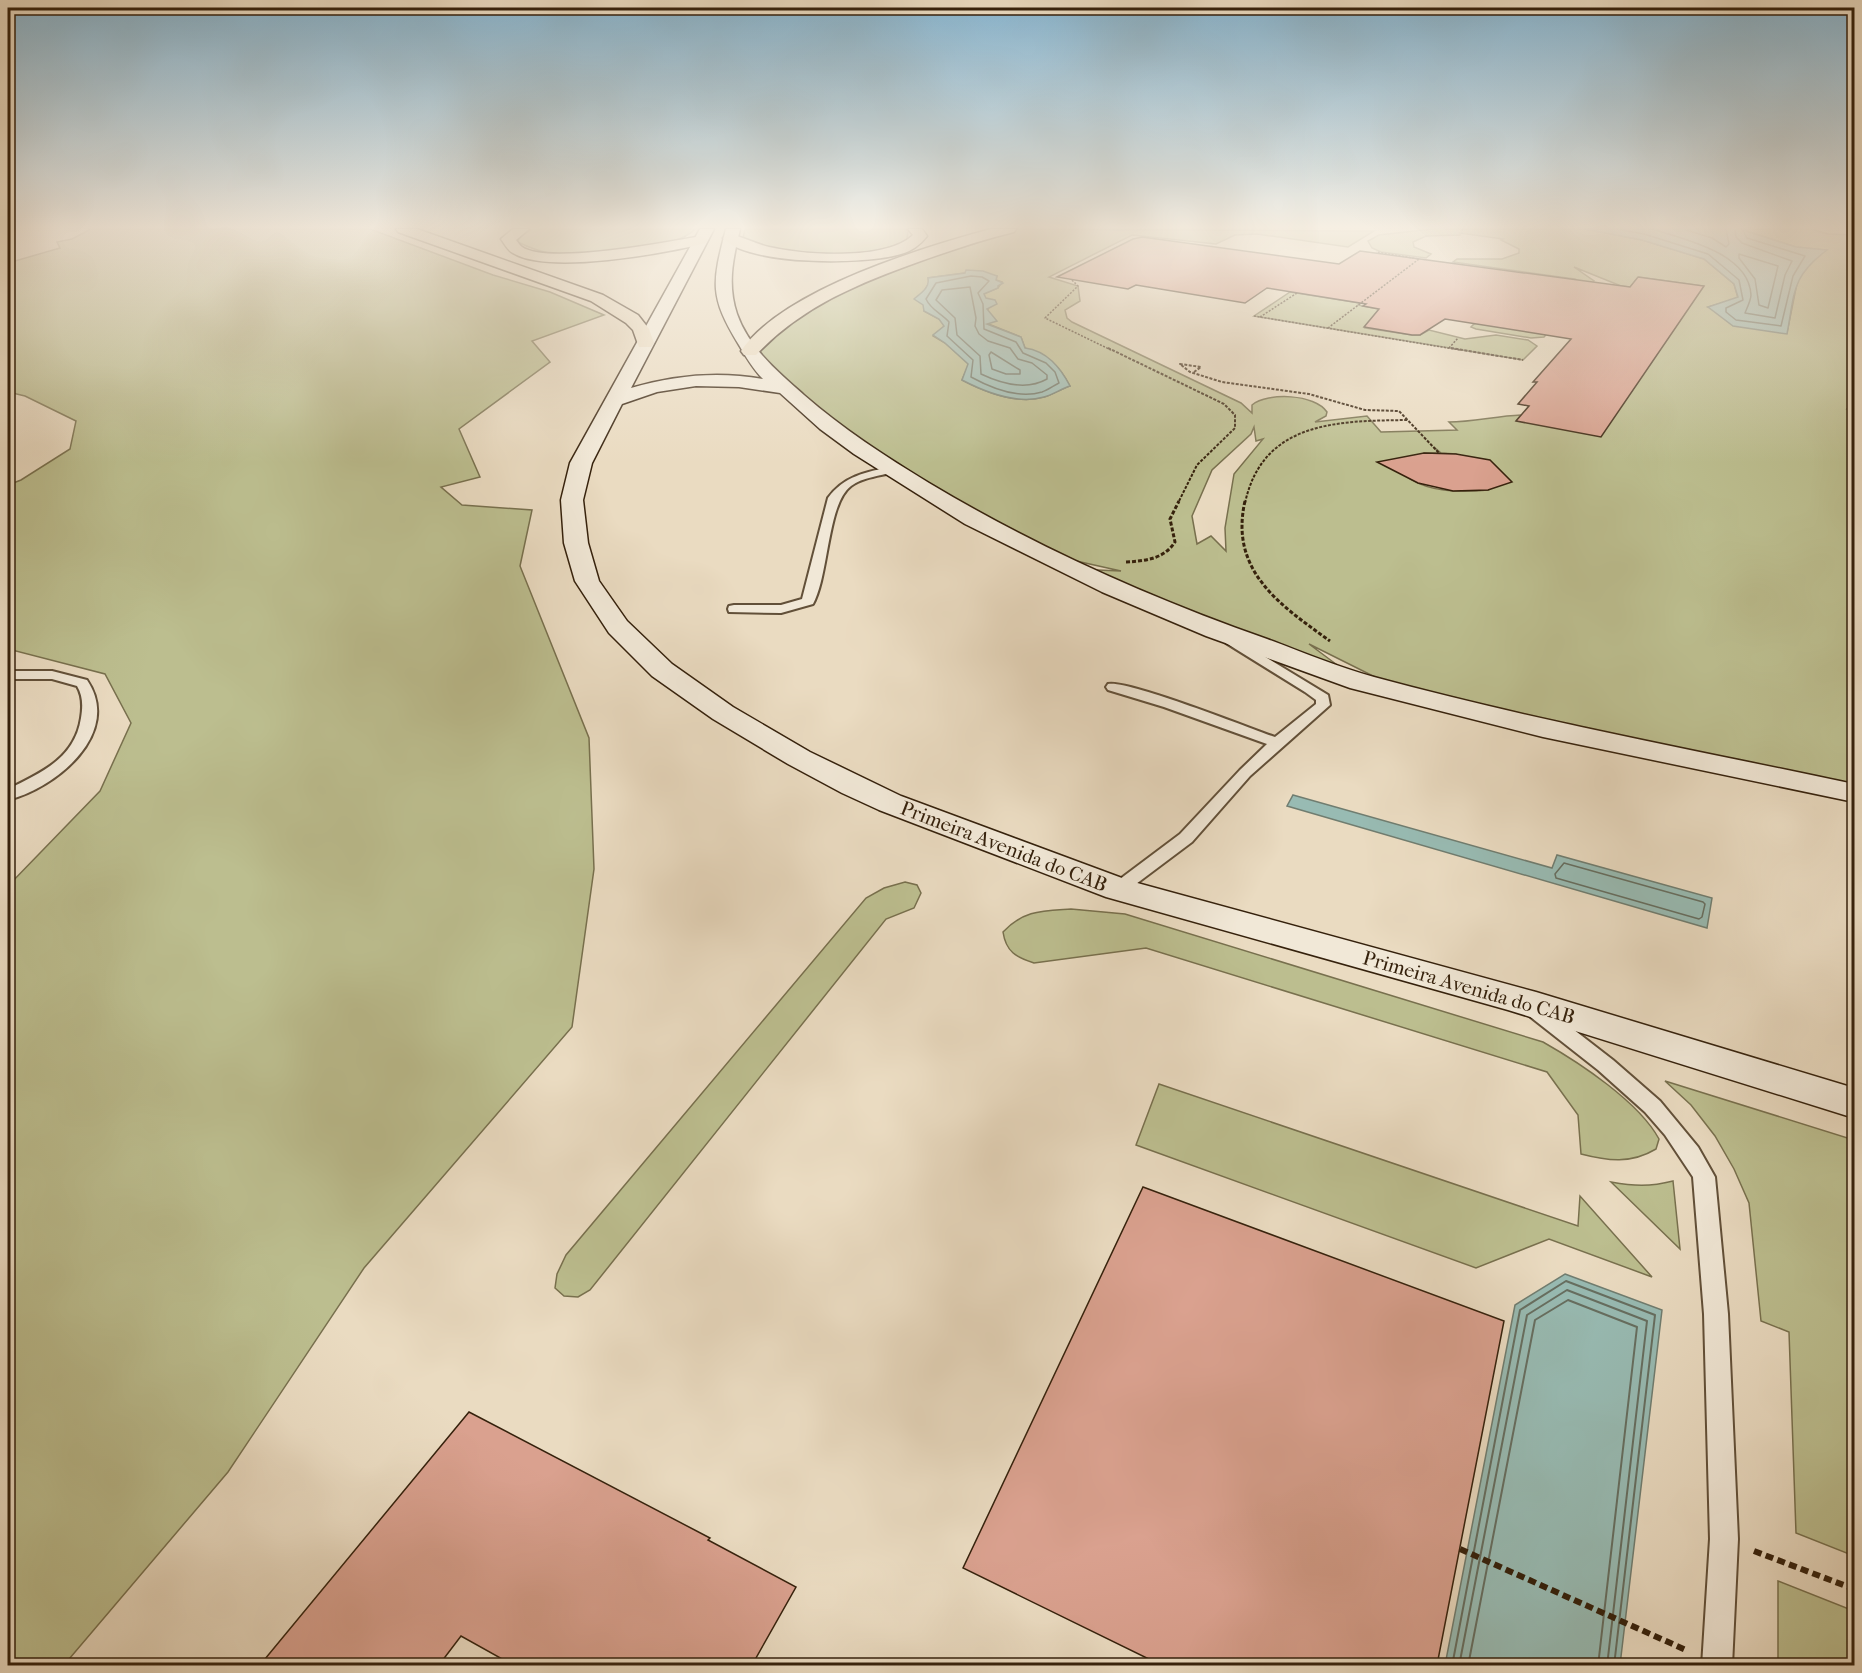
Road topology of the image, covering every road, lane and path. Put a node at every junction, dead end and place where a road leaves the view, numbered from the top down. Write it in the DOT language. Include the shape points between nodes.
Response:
graph roads {
  1 [pos="612,307"];
  2 [pos="669,307"];
  3 [pos="727,307"];
  4 [pos="803,307"];
  5 [pos="1055,307"];
  6 [pos="1275,307"];
  7 [pos="1356,307"];
  8 [pos="1254,316"];
  9 [pos="1260,317"];
  10 [pos="1328,328"];
  11 [pos="1458,338"];
  12 [pos="645,343"];
  13 [pos="1449,348"];
  14 [pos="750,351"];
  15 [pos="1523,360"];
  16 [pos="1194,372"];
  17 [pos="782,388"];
  18 [pos="613,401"];
  19 [pos="1408,420"];
  20 [pos="1439,453"];
  21 [pos="891,470"];
  22 [pos="1125,562"];
  23 [pos="734,609"];
  24 [pos="1215,630"];
  25 [pos="1336,646"];
  26 [pos="8,675"];
  27 [pos="1113,687"];
  28 [pos="1277,743"];
  29 [pos="1784,778"];
  30 [pos="1854,793"];
  31 [pos="8,795"];
  32 [pos="1854,811"];
  33 [pos="1118,889"];
  34 [pos="1522,1001"];
  35 [pos="1848,1099"];
  36 [pos="1724,1539"];
  37 [pos="1460,1549"];
  38 [pos="1854,1588"];
  39 [pos="1717,1665"];
  1 -- 12 [label="highway" via="641,328"];
  2 -- 12 [label="main road, Primeira Avenida do CAB"];
  3 -- 14 [label="main road"];
  4 -- 14 [label="highway" via="766,332"];
  5 -- 22 [label="path" via="1045,318 1224,404 1235,415 1234,428 1197,465 1170,519 1175,542 1168,553"];
  6 -- 9 [label="path"];
  7 -- 10 [label="path"];
  8 -- 9 [label="path"];
  9 -- 10 [label="path"];
  10 -- 13 [label="path"];
  11 -- 13 [label="path"];
  12 -- 18 [label="main road, Primeira Avenida do CAB"];
  13 -- 15 [label="path"];
  14 -- 17 [label="main road"];
  16 -- 16 [label="path" via="1180,366 1180,364 1200,367"];
  16 -- 19 [label="path" via="1244,387 1316,395 1359,409 1399,411"];
  17 -- 18 [label="main road" via="742,381 694,381 648,388"];
  17 -- 21 [label="main road"];
  18 -- 33 [label="main road, Primeira Avenida do CAB" via="581,463 572,500 576,543 587,581 618,627 662,670 705,701 808,763 890,803"];
  19 -- 20 [label="path"];
  19 -- 25 [label="path" via="1333,425 1290,437 1263,460 1247,491 1241,515 1250,567 1274,597"];
  21 -- 23 [label="lane" via="853,479 838,491 808,601 779,610"];
  21 -- 24 [label="main road" via="1036,552"];
  24 -- 28 [label="lane" via="1323,698 1323,705"];
  24 -- 29 [label="main road" via="1360,682 1416,697"];
  26 -- 31 [label="lane" via="52,675 82,683 90,694 89,727 77,752 57,771"];
  27 -- 28 [label="lane"];
  28 -- 33 [label="lane" via="1186,838"];
  29 -- 30 [label="main road"];
  29 -- 32 [label="main road"];
  33 -- 34 [label="main road, Primeira Avenida do CAB"];
  34 -- 35 [label="main road, Primeira Avenida do CAB"];
  34 -- 36 [label="lane" via="1626,1082 1683,1141 1704,1177 1716,1314"];
  36 -- 38 [label="path"];
  36 -- 39 [label="lane"];
  37 -- 39 [label="path"];
}
